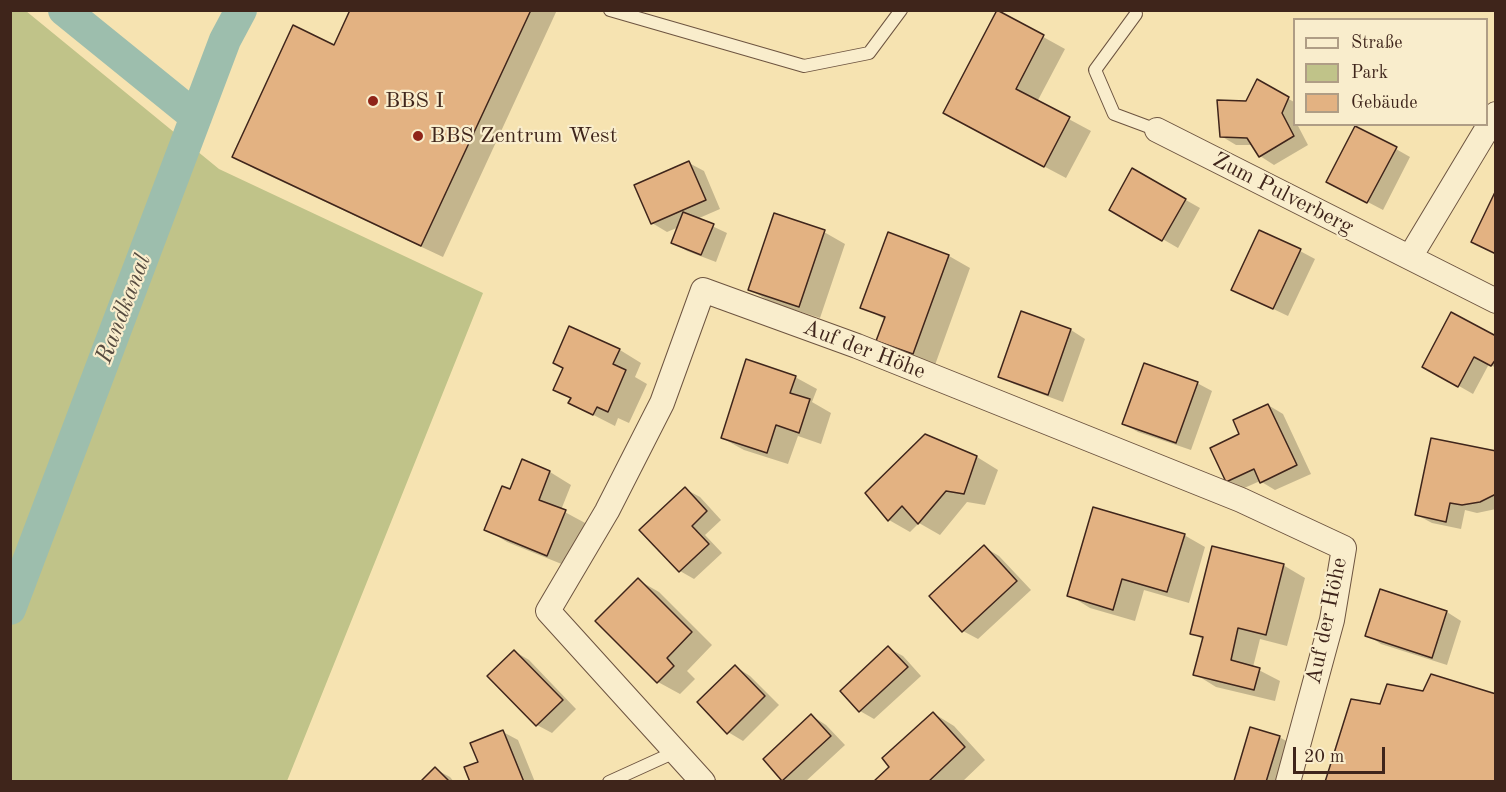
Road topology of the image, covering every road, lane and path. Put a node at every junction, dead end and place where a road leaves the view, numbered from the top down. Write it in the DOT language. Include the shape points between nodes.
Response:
graph roads {
  1 [pos="609,10"];
  2 [pos="900,10"];
  3 [pos="1135,12"];
  4 [pos="1496,114"];
  5 [pos="1157,130"];
  6 [pos="1410,257"];
  7 [pos="1496,301"];
  8 [pos="675,752"];
  9 [pos="609,782"];
  10 [pos="703,782"];
  11 [pos="1288,782"];
  1 -- 2 [label="lane" via="804,66 869,52"];
  3 -- 5 [label="lane" via="1095,70 1114,114"];
  4 -- 6 [label="street"];
  5 -- 6 [label="street, Zum Pulverberg"];
  6 -- 7 [label="street, Zum Pulverberg"];
  8 -- 9 [label="lane"];
  8 -- 10 [label="street, Auf der Höhe"];
  8 -- 11 [label="street, Auf der Höhe" via="548,611 607,511 662,403 703,290 857,346 1230,496 1344,548 1332,620"];
}
